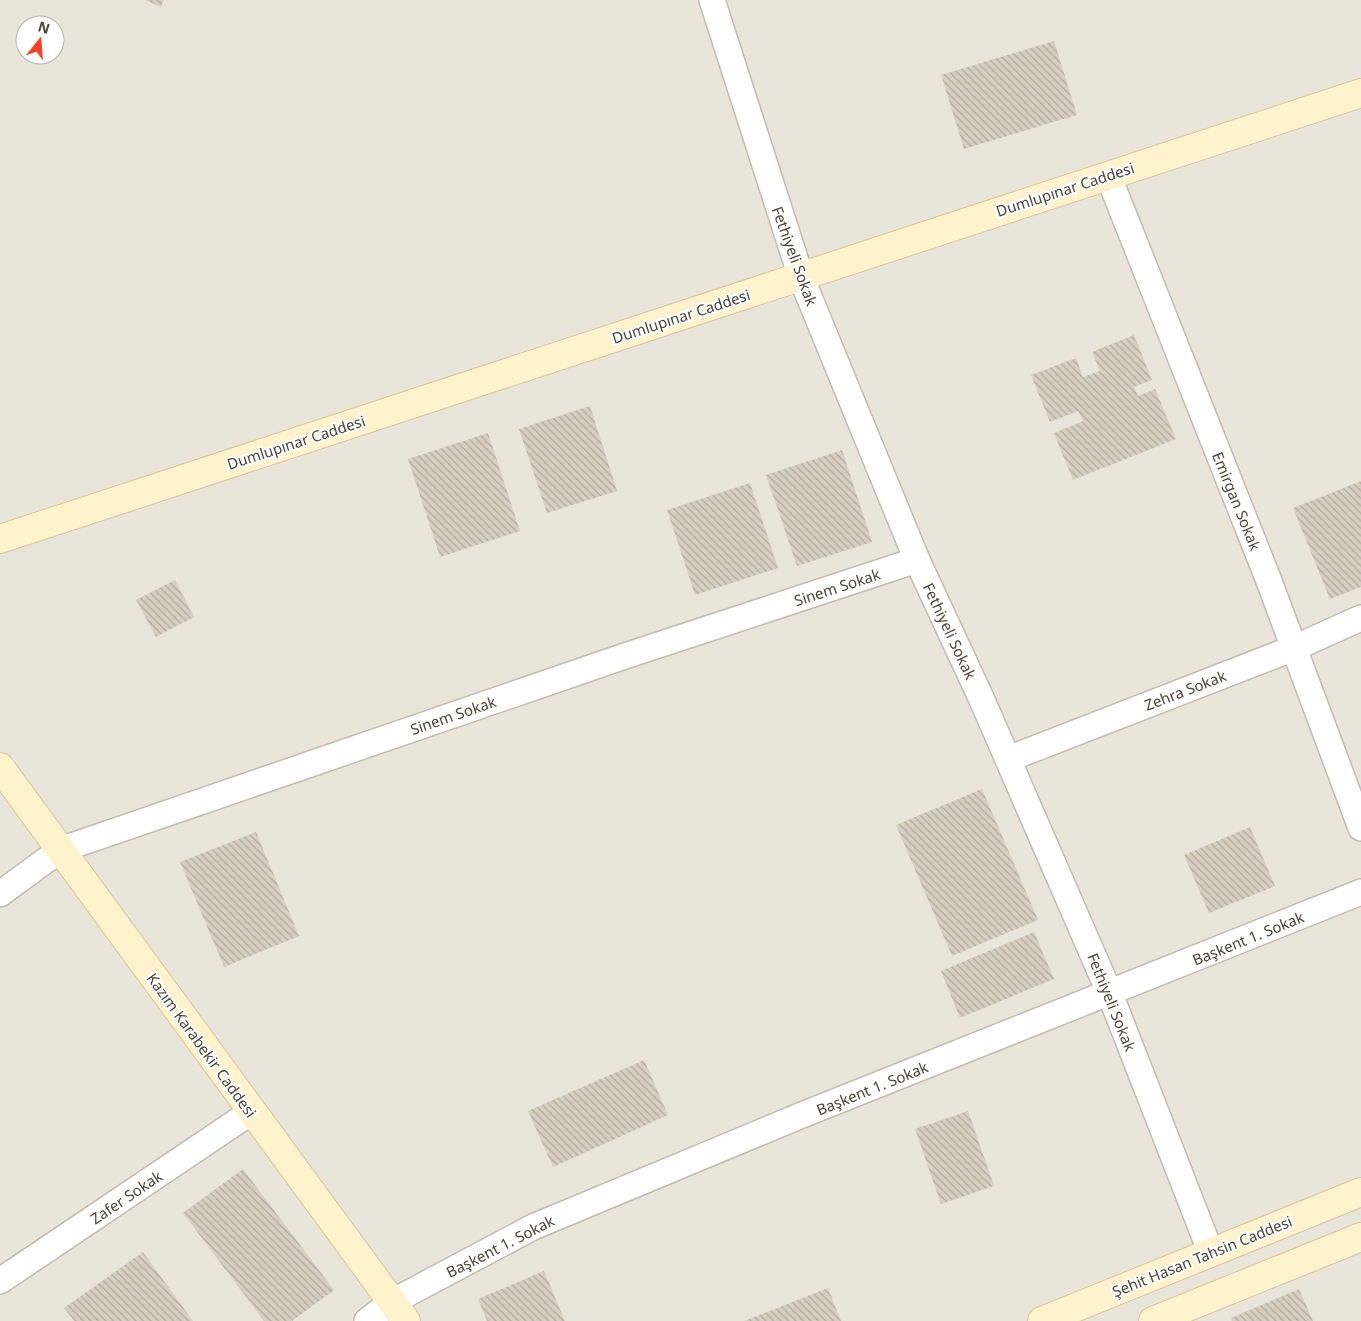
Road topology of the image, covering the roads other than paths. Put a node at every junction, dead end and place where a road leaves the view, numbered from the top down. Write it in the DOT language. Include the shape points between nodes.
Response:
graph roads {
  1 [pos="712,0"];
  2 [pos="1361,93"];
  3 [pos="1108,175"];
  4 [pos="801,276"];
  5 [pos="0,539"];
  6 [pos="917,560"];
  7 [pos="1361,618"];
  8 [pos="1294,648"];
  9 [pos="1008,759"];
  10 [pos="0,767"];
  11 [pos="1361,828"];
  12 [pos="60,850"];
  13 [pos="1361,892"];
  14 [pos="0,894"];
  15 [pos="1110,994"];
  16 [pos="251,1112"];
  17 [pos="1361,1192"];
  18 [pos="1361,1237"];
  19 [pos="1211,1253"];
  20 [pos="0,1281"];
  21 [pos="399,1312"];
  22 [pos="367,1321"];
  23 [pos="1042,1321"];
  24 [pos="1153,1321"];
  1 -- 4 [label="street, Fethiyeli Sokak"];
  2 -- 3 [label="street, Dumlupınar Caddesi"];
  3 -- 4 [label="street, Dumlupınar Caddesi"];
  3 -- 8 [label="street, Emirgan Sokak"];
  4 -- 5 [label="street, Dumlupınar Caddesi"];
  4 -- 6 [label="street, Fethiyeli Sokak"];
  6 -- 9 [label="street, Fethiyeli Sokak"];
  6 -- 12 [label="street, Sinem Sokak" via="625,656"];
  7 -- 8 [label="street, Zehra Sokak"];
  8 -- 9 [label="street, Zehra Sokak"];
  8 -- 11 [label="street, Emirgan Sokak"];
  9 -- 15 [label="street, Fethiyeli Sokak"];
  10 -- 12 [label="street, Kazım Karabekir Caddesi"];
  12 -- 14 [label="street, Sinem Sokak"];
  12 -- 16 [label="street, Kazım Karabekir Caddesi"];
  13 -- 15 [label="street, Başkent 1. Sokak"];
  15 -- 19 [label="street, Fethiyeli Sokak"];
  15 -- 21 [label="street, Başkent 1. Sokak" via="534,1226"];
  16 -- 20 [label="street, Zafer Sokak"];
  16 -- 21 [label="street, Kazım Karabekir Caddesi"];
  17 -- 19 [label="street, Şehit Hasan Tahsin Caddesi"];
  18 -- 24 [label="street"];
  19 -- 23 [label="street, Şehit Hasan Tahsin Caddesi"];
  21 -- 22 [label="street, Başkent 1. Sokak"];
}
